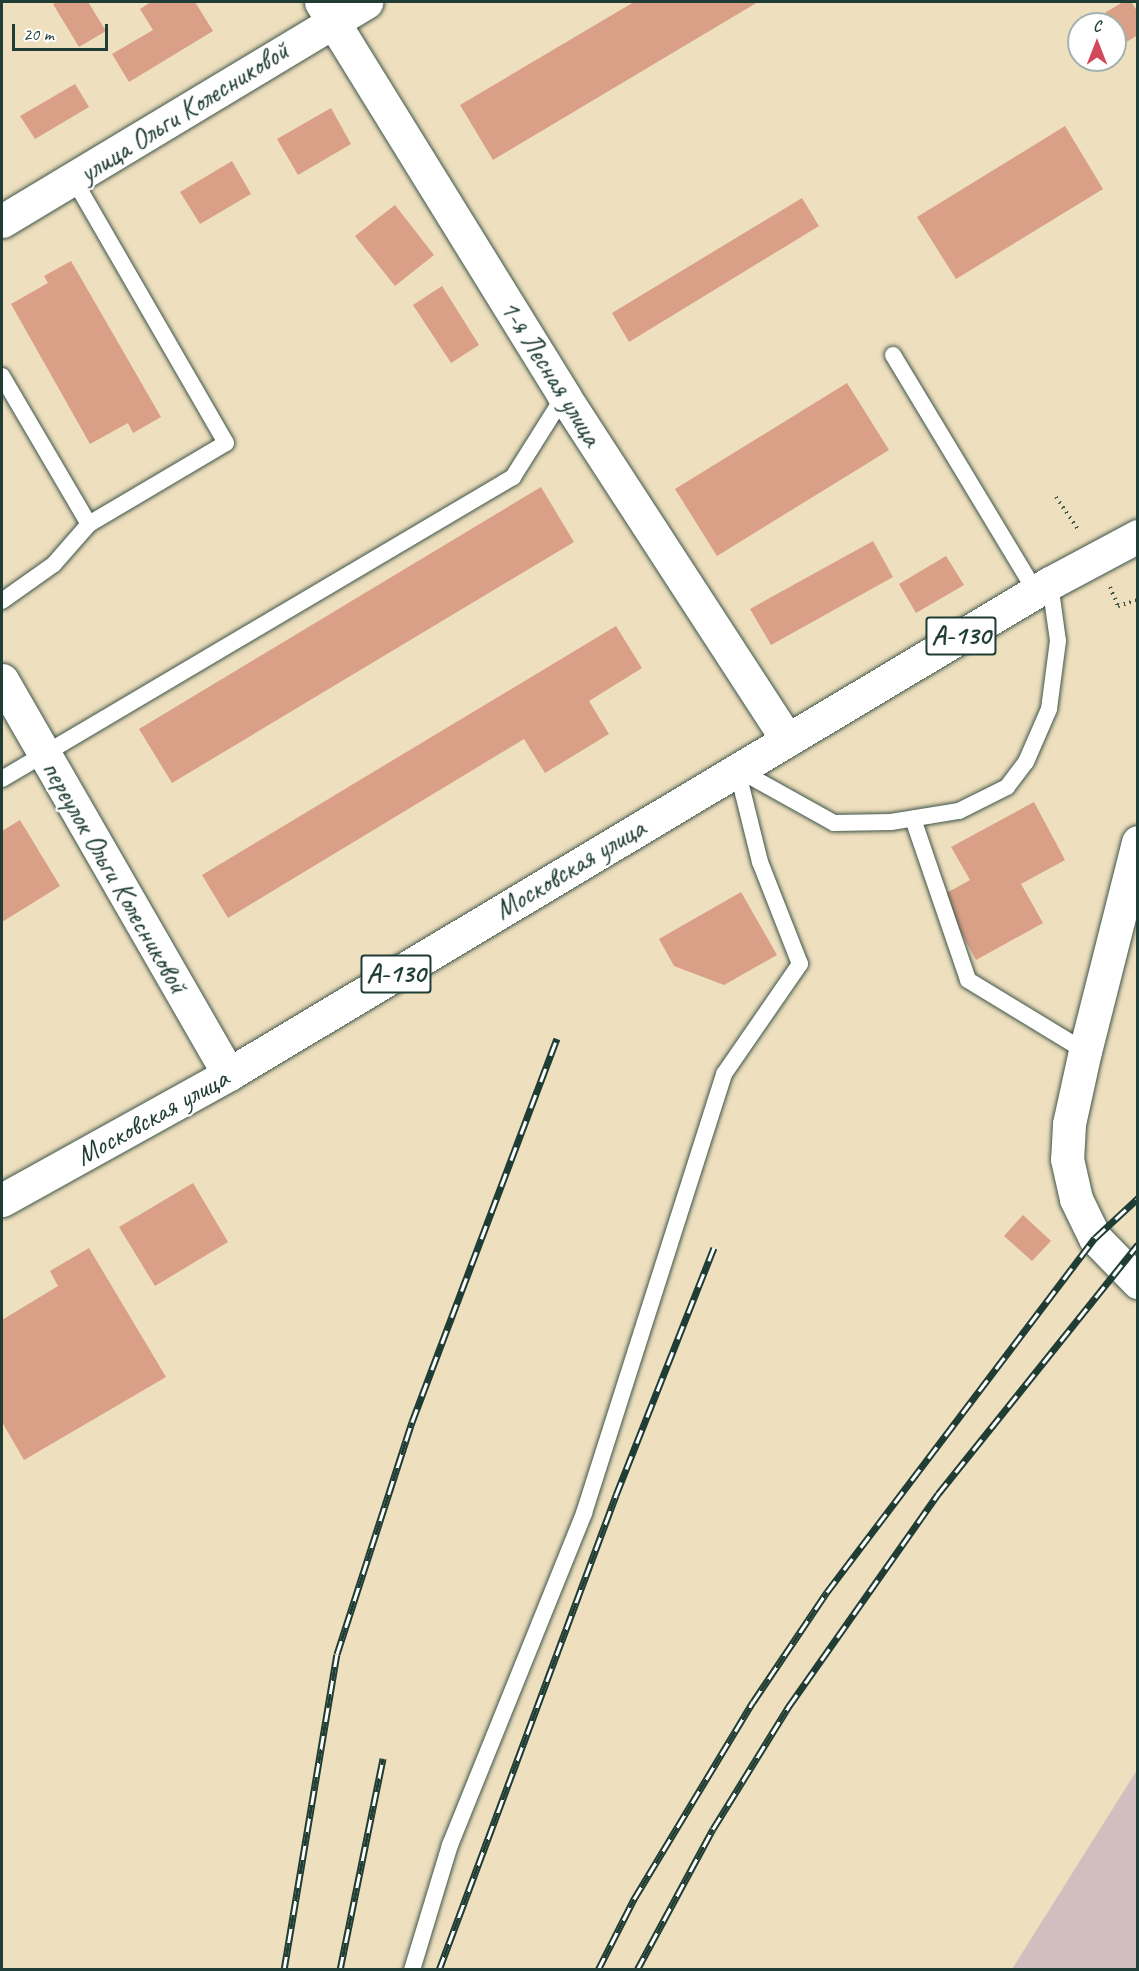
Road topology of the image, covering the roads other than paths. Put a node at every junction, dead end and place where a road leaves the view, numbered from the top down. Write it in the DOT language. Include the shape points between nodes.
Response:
graph roads {
  1 [pos="366,2"];
  2 [pos="327,11"];
  3 [pos="74,180"];
  4 [pos="2,221"];
  5 [pos="893,355"];
  6 [pos="2,376"];
  7 [pos="564,396"];
  8 [pos="89,524"];
  9 [pos="1137,536"];
  10 [pos="1043,587"];
  11 [pos="2,601"];
  12 [pos="2,680"];
  13 [pos="787,740"];
  14 [pos="45,755"];
  15 [pos="736,770"];
  16 [pos="2,779"];
  17 [pos="913,819"];
  18 [pos="1137,842"];
  19 [pos="1085,1051"];
  20 [pos="229,1074"];
  21 [pos="2,1200"];
  22 [pos="1137,1282"];
  23 [pos="412,1970"];
  1 -- 2 [label="street, улица Ольги Колесниковой"];
  2 -- 3 [label="street, улица Ольги Колесниковой"];
  2 -- 7 [label="street, 1-я Лесная улица"];
  3 -- 4 [label="street, улица Ольги Колесниковой"];
  3 -- 8 [label="lane" via="226,443"];
  5 -- 10 [label="lane"];
  6 -- 8 [label="lane"];
  7 -- 13 [label="street, 1-я Лесная улица"];
  7 -- 14 [label="lane" via="513,477"];
  8 -- 11 [label="lane" via="54,564"];
  9 -- 10 [label="street, Московская улица / А-130"];
  10 -- 13 [label="street, Московская улица / А-130"];
  10 -- 17 [label="lane" via="1058,641 1049,709 1026,762 1007,787 959,812"];
  12 -- 14 [label="street, переулок Ольги Колесниковой"];
  13 -- 15 [label="street, Московская улица / А-130"];
  14 -- 16 [label="lane"];
  14 -- 20 [label="street, переулок Ольги Колесниковой"];
  15 -- 17 [label="lane" via="834,823"];
  15 -- 20 [label="street, Московская улица / А-130"];
  15 -- 23 [label="lane" via="760,862 800,964 724,1074 584,1513 450,1845"];
  17 -- 19 [label="lane" via="968,980"];
  18 -- 19 [label="street"];
  19 -- 22 [label="street" via="1069,1124 1067,1159 1076,1199 1095,1238"];
  20 -- 21 [label="street, Московская улица / А-130"];
}
